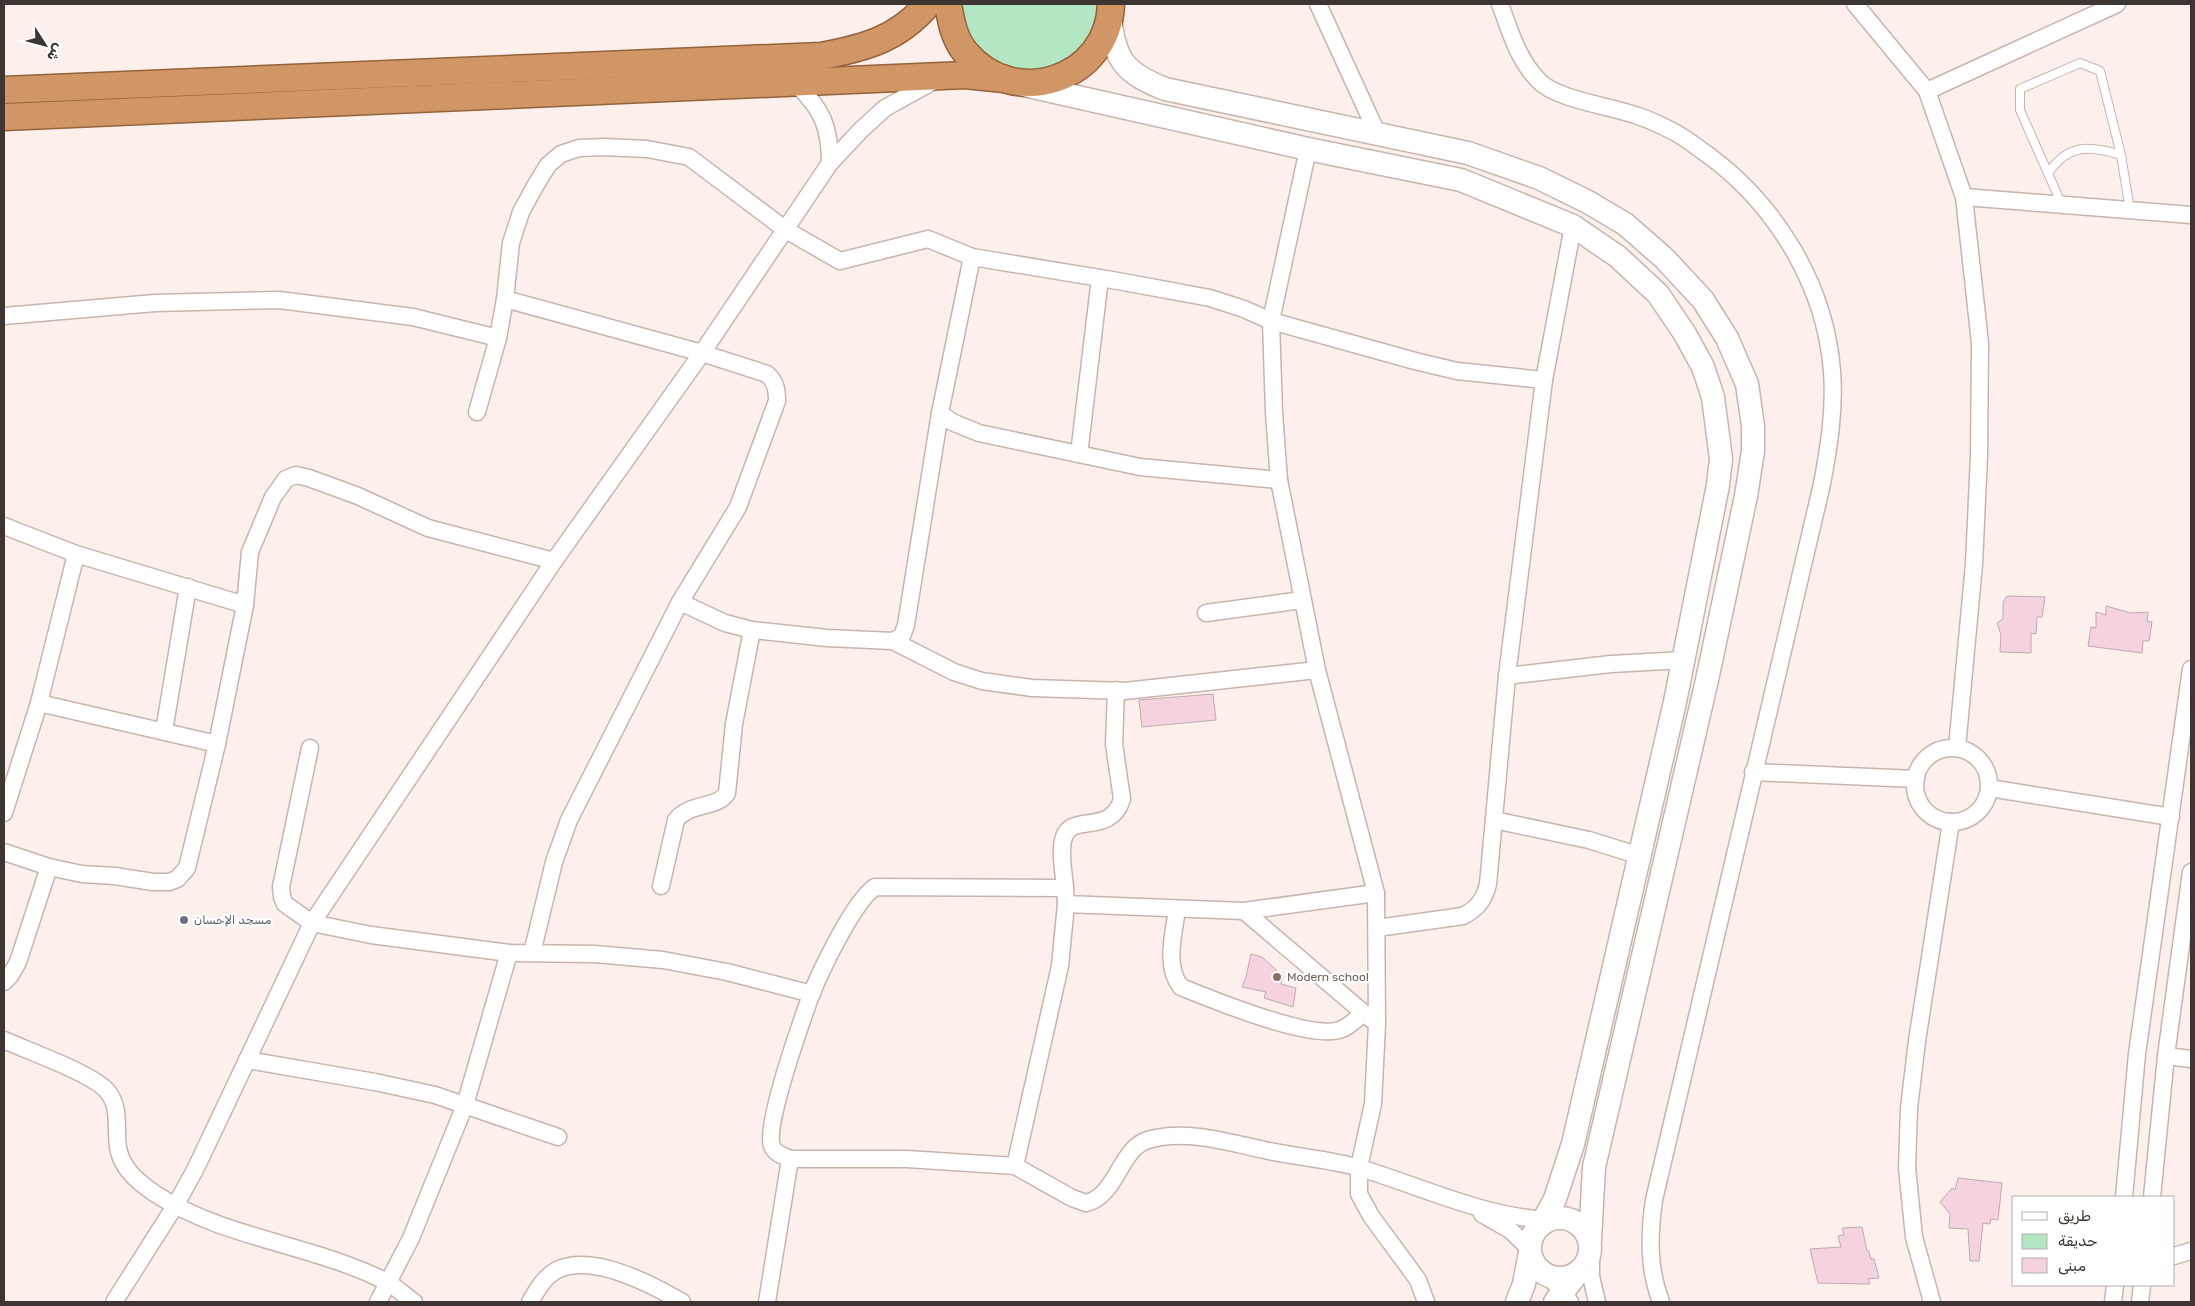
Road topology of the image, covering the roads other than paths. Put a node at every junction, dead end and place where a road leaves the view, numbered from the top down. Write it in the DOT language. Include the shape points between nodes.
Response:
graph roads {
  1 [pos="928,4"];
  2 [pos="948,4"];
  3 [pos="1318,4"];
  4 [pos="1500,4"];
  5 [pos="1854,4"];
  6 [pos="2117,4"];
  7 [pos="1112,9"];
  8 [pos="942,77"];
  9 [pos="1006,80"];
  10 [pos="796,84"];
  11 [pos="4,90"];
  12 [pos="1927,91"];
  13 [pos="4,117"];
  14 [pos="1378,135"];
  15 [pos="1308,149"];
  16 [pos="2121,154"];
  17 [pos="830,163"];
  18 [pos="2049,172"];
  19 [pos="1964,197"];
  20 [pos="2062,205"];
  21 [pos="2130,210"];
  22 [pos="2191,215"];
  23 [pos="1573,226"];
  24 [pos="786,230"];
  25 [pos="972,257"];
  26 [pos="1100,278"];
  27 [pos="505,299"];
  28 [pos="4,316"];
  29 [pos="1272,321"];
  30 [pos="498,338"];
  31 [pos="702,353"];
  32 [pos="1544,380"];
  33 [pos="477,412"];
  34 [pos="940,413"];
  35 [pos="1079,454"];
  36 [pos="1279,480"];
  37 [pos="4,526"];
  38 [pos="76,554"];
  39 [pos="554,561"];
  40 [pos="188,587"];
  41 [pos="1302,600"];
  42 [pos="680,602"];
  43 [pos="246,605"];
  44 [pos="1206,613"];
  45 [pos="752,630"];
  46 [pos="893,640"];
  47 [pos="1684,660"];
  48 [pos="2191,669"];
  49 [pos="1316,670"];
  50 [pos="1507,676"];
  51 [pos="1116,690"];
  52 [pos="39,703"];
  53 [pos="164,731"];
  54 [pos="218,744"];
  55 [pos="310,748"];
  56 [pos="1957,748"];
  57 [pos="1753,772"];
  58 [pos="1916,779"];
  59 [pos="1990,788"];
  60 [pos="4,813"];
  61 [pos="2170,817"];
  62 [pos="1494,820"];
  63 [pos="1951,822"];
  64 [pos="4,852"];
  65 [pos="1640,856"];
  66 [pos="49,867"];
  67 [pos="2191,872"];
  68 [pos="661,886"];
  69 [pos="1376,893"];
  70 [pos="1065,896"];
  71 [pos="1177,909"];
  72 [pos="2189,910"];
  73 [pos="1244,911"];
  74 [pos="312,923"];
  75 [pos="1377,928"];
  76 [pos="509,953"];
  77 [pos="532,953"];
  78 [pos="4,982"];
  79 [pos="812,994"];
  80 [pos="1364,1013"];
  81 [pos="1377,1024"];
  82 [pos="4,1040"];
  83 [pos="2166,1056"];
  84 [pos="2191,1059"];
  85 [pos="247,1060"];
  86 [pos="464,1105"];
  87 [pos="558,1137"];
  88 [pos="790,1158"];
  89 [pos="1015,1166"];
  90 [pos="1359,1167"];
  91 [pos="2124,1196"];
  92 [pos="2152,1196"];
  93 [pos="1463,1204"];
  94 [pos="175,1206"];
  95 [pos="1545,1221"];
  96 [pos="1590,1245"];
  97 [pos="1530,1250"];
  98 [pos="2191,1251"];
  99 [pos="2175,1256"];
  100 [pos="388,1283"];
  101 [pos="2115,1286"];
  102 [pos="2142,1286"];
  103 [pos="1566,1293"];
  104 [pos="114,1302"];
  105 [pos="378,1302"];
  106 [pos="414,1302"];
  107 [pos="530,1302"];
  108 [pos="682,1302"];
  109 [pos="767,1302"];
  110 [pos="1426,1302"];
  111 [pos="1517,1302"];
  112 [pos="1597,1302"];
  113 [pos="1661,1302"];
  114 [pos="1932,1302"];
  115 [pos="2113,1302"];
  116 [pos="2140,1302"];
  1 -- 11 [label="highway" via="895,33 870,46 821,56"];
  2 -- 9 [label="highway" via="953,30 966,53 985,71"];
  3 -- 14 [label="street"];
  4 -- 57 [label="street" via="1516,46 1540,83 1558,93 1636,115 1677,133 1722,165 1765,208 1801,261 1824,321 1832,371 1832,429 1822,484"];
  5 -- 12 [label="street"];
  6 -- 12 [label="street"];
  7 -- 9 [label="highway" via="1100,44 1083,64 1061,78 1035,84"];
  7 -- 14 [label="main road" via="1113,41 1121,60 1148,82 1165,89"];
  8 -- 9 [label="highway" via="964,75"];
  8 -- 10 [label="highway"];
  8 -- 17 [label="street" via="885,108"];
  9 -- 15 [label="main road"];
  10 -- 13 [label="highway"];
  10 -- 17 [label="street" via="824,119 830,140"];
  12 -- 19 [label="street"];
  14 -- 96 [label="main road" via="1468,153 1539,178 1625,224 1664,258 1703,300 1727,338 1747,384 1753,451 1746,496 1594,1167"];
  15 -- 23 [label="main road" via="1462,180"];
  15 -- 29 [label="street"];
  16 -- 18 [label="lane" via="2086,148 2069,152 2056,161"];
  16 -- 18 [label="lane" via="2100,71 2080,63 2020,89 2020,110"];
  16 -- 21 [label="lane"];
  17 -- 24 [label="street"];
  18 -- 20 [label="lane"];
  19 -- 20 [label="street"];
  19 -- 56 [label="street" via="1980,343 1979,446 1974,564"];
  20 -- 21 [label="street"];
  21 -- 22 [label="street"];
  23 -- 32 [label="street"];
  23 -- 47 [label="main road" via="1617,256 1658,294 1685,334 1713,397 1721,459"];
  24 -- 25 [label="street" via="840,261 928,239"];
  24 -- 27 [label="street" via="689,157 647,149 579,148 560,154 548,165 521,212 511,243"];
  24 -- 31 [label="street"];
  25 -- 26 [label="street"];
  25 -- 34 [label="street"];
  26 -- 29 [label="street" via="1210,298"];
  26 -- 35 [label="street"];
  27 -- 30 [label="street"];
  27 -- 31 [label="street"];
  28 -- 30 [label="street" via="155,303 279,300 412,316"];
  29 -- 32 [label="street" via="1415,361 1457,370"];
  29 -- 36 [label="street"];
  30 -- 33 [label="street"];
  31 -- 39 [label="street"];
  31 -- 42 [label="street" via="767,374 773,379 777,401 738,507"];
  32 -- 50 [label="street"];
  34 -- 35 [label="street" via="973,431"];
  34 -- 46 [label="street" via="906,625 902,636"];
  35 -- 36 [label="street" via="1140,467"];
  36 -- 41 [label="street"];
  37 -- 38 [label="street"];
  38 -- 40 [label="street"];
  38 -- 52 [label="street"];
  39 -- 43 [label="street" via="428,528 358,496 296,475 286,479 273,497 250,552"];
  39 -- 74 [label="street"];
  40 -- 43 [label="street"];
  40 -- 53 [label="street"];
  41 -- 44 [label="street"];
  41 -- 49 [label="street"];
  42 -- 45 [label="street" via="725,624"];
  42 -- 77 [label="street" via="569,820 554,862"];
  43 -- 54 [label="street"];
  45 -- 46 [label="street" via="827,638"];
  45 -- 68 [label="street" via="734,724 727,793 721,800 681,813 676,820"];
  46 -- 51 [label="street" via="954,672 982,681 1032,688"];
  47 -- 50 [label="street" via="1611,664"];
  47 -- 65 [label="main road"];
  48 -- 61 [label="street"];
  49 -- 51 [label="street"];
  49 -- 69 [label="street"];
  50 -- 62 [label="street"];
  51 -- 70 [label="street" via="1114,744 1122,799 1114,816 1076,825 1064,834"];
  52 -- 53 [label="street"];
  52 -- 60 [label="street"];
  53 -- 54 [label="street"];
  54 -- 66 [label="street" via="187,868 177,879 153,882"];
  55 -- 74 [label="street" via="281,887 285,904"];
  56 -- 58 [label="street" via="1931,754 1920,766"];
  56 -- 59 [label="street" via="1976,756 1985,766"];
  57 -- 58 [label="street"];
  57 -- 113 [label="street" via="1654,1200 1650,1260"];
  58 -- 63 [label="street" via="1916,795 1922,807 1939,820"];
  59 -- 61 [label="street"];
  59 -- 63 [label="street" via="1979,811 1964,820"];
  61 -- 91 [label="street" via="2137,1054"];
  62 -- 65 [label="street" via="1589,840"];
  62 -- 75 [label="street" via="1488,884 1484,898 1475,909 1463,916"];
  63 -- 114 [label="street" via="1909,1108 1907,1168 1914,1237"];
  64 -- 66 [label="street"];
  65 -- 95 [label="main road" via="1573,1144 1558,1193"];
  66 -- 78 [label="street" via="18,962"];
  67 -- 72 [label="street"];
  69 -- 73 [label="street"];
  69 -- 75 [label="street"];
  70 -- 71 [label="street"];
  70 -- 79 [label="street" via="875,887 867,892 843,930"];
  70 -- 89 [label="street" via="1060,966"];
  71 -- 73 [label="street"];
  71 -- 80 [label="street" via="1172,969 1181,987 1243,1011 1309,1030 1342,1030"];
  72 -- 83 [label="street"];
  73 -- 80 [label="street"];
  74 -- 76 [label="street" via="379,936"];
  74 -- 85 [label="street"];
  75 -- 81 [label="street"];
  76 -- 77 [label="street"];
  76 -- 86 [label="street"];
  77 -- 79 [label="street" via="663,960 727,972"];
  79 -- 88 [label="street" via="771,1128 772,1146"];
  80 -- 81 [label="street"];
  81 -- 90 [label="street" via="1373,1104"];
  82 -- 94 [label="street" via="92,1079 108,1091 116,1106 122,1160 134,1178"];
  83 -- 84 [label="street"];
  83 -- 92 [label="street"];
  85 -- 86 [label="street" via="383,1084"];
  85 -- 94 [label="street"];
  86 -- 87 [label="street"];
  86 -- 100 [label="street" via="411,1238"];
  88 -- 89 [label="street" via="907,1158"];
  88 -- 109 [label="street"];
  89 -- 90 [label="street" via="1086,1203 1100,1197 1140,1143 1160,1138 1178,1136 1217,1140"];
  90 -- 93 [label="street"];
  90 -- 110 [label="street" via="1360,1194 1371,1216 1418,1280"];
  93 -- 95 [label="street"];
  93 -- 97 [label="street" via="1510,1230"];
  94 -- 100 [label="street"];
  94 -- 104 [label="street"];
  95 -- 96 [label="main road" via="1570,1219 1586,1231"];
  95 -- 97 [label="main road" via="1534,1233"];
  96 -- 103 [label="main road" via="1589,1260"];
  96 -- 112 [label="street" via="1591,1276"];
  97 -- 103 [label="main road" via="1539,1270 1547,1276 1561,1278"];
  97 -- 111 [label="main road"];
  98 -- 99 [label="street"];
  100 -- 105 [label="street"];
  100 -- 106 [label="street"];
  101 -- 115 [label="street"];
  102 -- 116 [label="street"];
  107 -- 108 [label="street" via="547,1278 558,1270 578,1266 599,1266 618,1272"];
}
